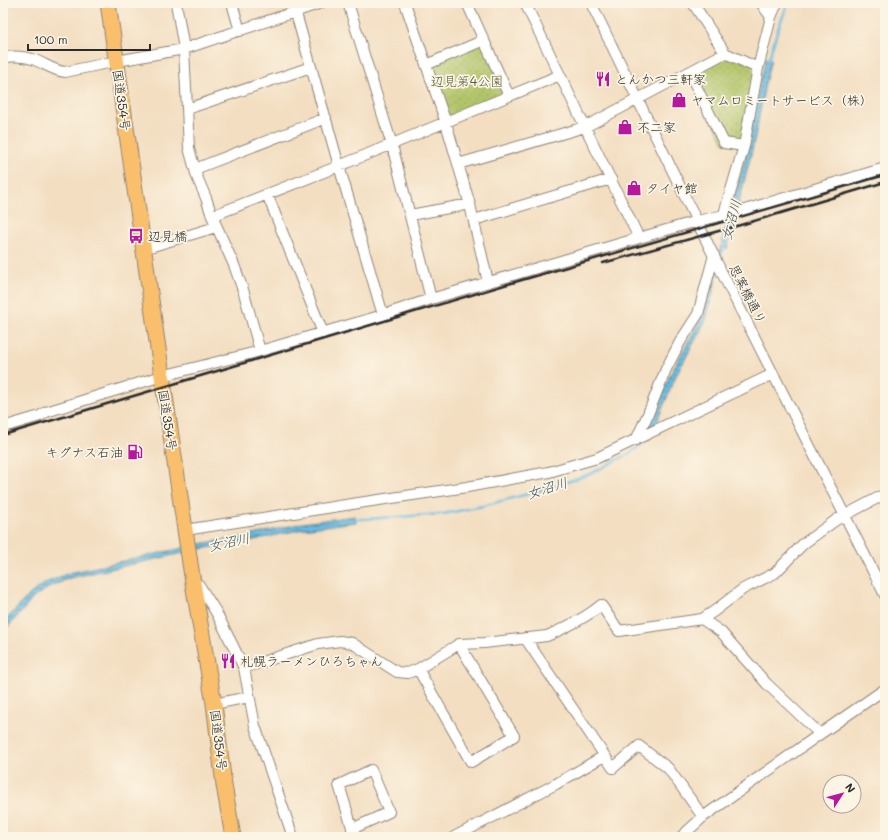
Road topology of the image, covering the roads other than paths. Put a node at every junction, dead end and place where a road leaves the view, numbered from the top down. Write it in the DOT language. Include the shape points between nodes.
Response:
graph roads {
  1 [pos="108,3"];
  2 [pos="176,3"];
  3 [pos="232,3"];
  4 [pos="321,3"];
  5 [pos="348,3"];
  6 [pos="405,3"];
  7 [pos="467,3"];
  8 [pos="526,3"];
  9 [pos="590,3"];
  10 [pos="693,3"];
  11 [pos="761,3"];
  12 [pos="777,3"];
  13 [pos="295,7"];
  14 [pos="771,18"];
  15 [pos="240,30"];
  16 [pos="484,40"];
  17 [pos="184,49"];
  18 [pos="725,53"];
  19 [pos="3,57"];
  20 [pos="117,61"];
  21 [pos="426,65"];
  22 [pos="312,67"];
  23 [pos="758,68"];
  24 [pos="689,72"];
  25 [pos="560,75"];
  26 [pos="510,96"];
  27 [pos="637,99"];
  28 [pos="187,109"];
  29 [pos="326,118"];
  30 [pos="446,123"];
  31 [pos="585,126"];
  32 [pos="392,145"];
  33 [pos="744,146"];
  34 [pos="458,164"];
  35 [pos="339,166"];
  36 [pos="885,168"];
  37 [pos="195,169"];
  38 [pos="611,179"];
  39 [pos="267,194"];
  40 [pos="470,204"];
  41 [pos="731,213"];
  42 [pos="410,215"];
  43 [pos="212,216"];
  44 [pos="474,220"];
  45 [pos="697,221"];
  46 [pos="216,226"];
  47 [pos="639,238"];
  48 [pos="143,249"];
  49 [pos="715,258"];
  50 [pos="488,282"];
  51 [pos="431,299"];
  52 [pos="383,315"];
  53 [pos="323,332"];
  54 [pos="260,351"];
  55 [pos="773,374"];
  56 [pos="162,376"];
  57 [pos="3,427"];
  58 [pos="639,439"];
  59 [pos="885,494"];
  60 [pos="845,515"];
  61 [pos="187,544"];
  62 [pos="193,583"];
  63 [pos="885,595"];
  64 [pos="702,619"];
  65 [pos="525,638"];
  66 [pos="459,644"];
  67 [pos="244,668"];
  68 [pos="418,668"];
  69 [pos="885,690"];
  70 [pos="249,697"];
  71 [pos="214,704"];
  72 [pos="820,734"];
  73 [pos="604,756"];
  74 [pos="703,818"];
  75 [pos="353,833"];
  76 [pos="232,837"];
  77 [pos="293,837"];
  78 [pos="454,837"];
  79 [pos="681,837"];
  1 -- 20 [label="highway, 国道354号"];
  2 -- 17 [label="street"];
  3 -- 15 [label="street"];
  4 -- 13 [label="street"];
  5 -- 32 [label="street"];
  6 -- 21 [label="street"];
  7 -- 16 [label="street"];
  8 -- 25 [label="street"];
  9 -- 27 [label="street, 思案橋通り"];
  10 -- 18 [label="street"];
  11 -- 14 [label="street"];
  12 -- 14 [label="street"];
  13 -- 15 [label="street"];
  13 -- 22 [label="street"];
  14 -- 23 [label="street"];
  15 -- 17 [label="street"];
  16 -- 21 [label="street"];
  16 -- 26 [label="street"];
  17 -- 20 [label="street"];
  17 -- 28 [label="street"];
  18 -- 23 [label="street"];
  18 -- 24 [label="street"];
  19 -- 20 [label="street" via="17,56 34,60 65,72"];
  20 -- 48 [label="highway, 国道354号"];
  21 -- 30 [label="street"];
  22 -- 28 [label="street"];
  22 -- 29 [label="street"];
  23 -- 33 [label="street"];
  24 -- 27 [label="street"];
  24 -- 33 [label="street" via="724,143"];
  25 -- 26 [label="street"];
  25 -- 31 [label="street"];
  26 -- 30 [label="street"];
  27 -- 31 [label="street"];
  27 -- 45 [label="street, 思案橋通り"];
  28 -- 37 [label="street" via="189,148"];
  29 -- 35 [label="street"];
  29 -- 37 [label="street"];
  30 -- 32 [label="street"];
  30 -- 34 [label="street"];
  31 -- 34 [label="street"];
  31 -- 38 [label="street"];
  32 -- 35 [label="street"];
  32 -- 42 [label="street"];
  33 -- 41 [label="street"];
  34 -- 40 [label="street"];
  35 -- 39 [label="street"];
  35 -- 52 [label="street"];
  36 -- 41 [label="street"];
  37 -- 43 [label="street"];
  38 -- 44 [label="street"];
  38 -- 47 [label="street"];
  39 -- 43 [label="street"];
  39 -- 53 [label="street"];
  40 -- 42 [label="street"];
  40 -- 44 [label="street"];
  41 -- 45 [label="street"];
  42 -- 51 [label="street"];
  43 -- 46 [label="street"];
  44 -- 50 [label="street"];
  45 -- 47 [label="street"];
  45 -- 49 [label="street, 思案橋通り"];
  46 -- 48 [label="street"];
  46 -- 54 [label="street" via="244,293"];
  47 -- 50 [label="street"];
  48 -- 56 [label="highway, 国道354号"];
  49 -- 55 [label="street, 思案橋通り"];
  49 -- 58 [label="street" via="698,314 666,369"];
  50 -- 51 [label="street"];
  51 -- 52 [label="street"];
  52 -- 53 [label="street"];
  53 -- 54 [label="street"];
  54 -- 56 [label="street"];
  55 -- 58 [label="street"];
  55 -- 60 [label="street, 思案橋通り"];
  56 -- 57 [label="street"];
  56 -- 61 [label="highway, 国道354号"];
  58 -- 61 [label="street" via="597,458 549,472 350,504"];
  59 -- 60 [label="street"];
  60 -- 63 [label="street, 思案橋通り"];
  60 -- 64 [label="street" via="803,544 775,573 743,589"];
  61 -- 62 [label="highway, 国道354号"];
  62 -- 67 [label="street" via="199,585 216,612"];
  62 -- 71 [label="highway, 国道354号"];
  64 -- 65 [label="street" via="620,631 601,605 593,612 547,636"];
  64 -- 72 [label="street" via="721,632 767,684"];
  65 -- 66 [label="street"];
  65 -- 73 [label="street"];
  66 -- 68 [label="street"];
  66 -- 68 [label="street" via="514,736 471,762"];
  67 -- 68 [label="street" via="318,644 340,641 352,642 397,672 408,673"];
  67 -- 70 [label="street"];
  69 -- 72 [label="street"];
  70 -- 71 [label="street"];
  70 -- 77 [label="street" via="255,726"];
  71 -- 76 [label="highway, 国道354号"];
  72 -- 74 [label="street"];
  73 -- 74 [label="street" via="613,768 640,746 668,768"];
  73 -- 78 [label="street"];
  74 -- 79 [label="street"];
  75 -- 75 [label="street" via="339,785 372,770 389,812"];
}
